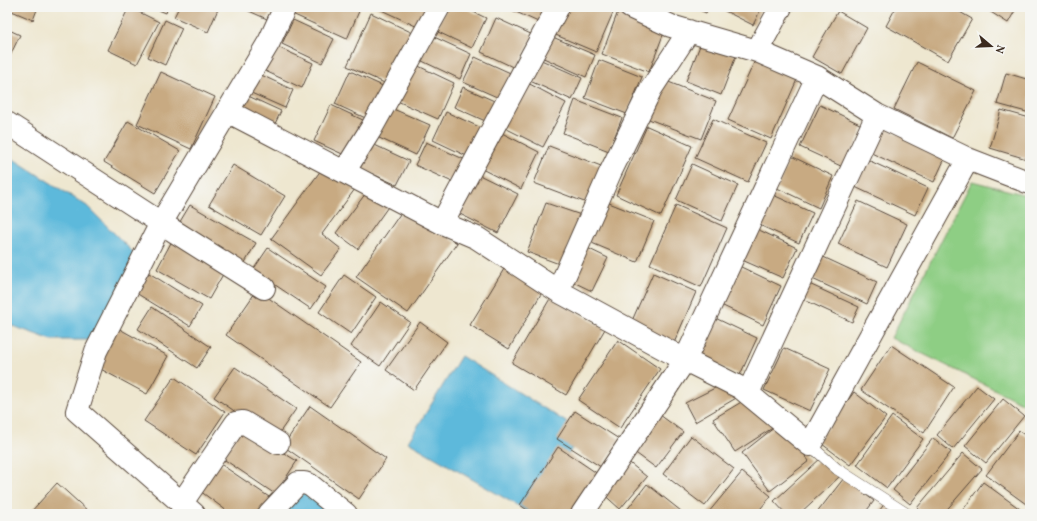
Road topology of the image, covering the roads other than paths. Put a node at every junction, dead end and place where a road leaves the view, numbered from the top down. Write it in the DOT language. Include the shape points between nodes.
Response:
graph roads {
  1 [pos="285,7"];
  2 [pos="440,7"];
  3 [pos="558,7"];
  4 [pos="630,7"];
  5 [pos="781,7"];
  6 [pos="689,31"];
  7 [pos="757,51"];
  8 [pos="817,76"];
  9 [pos="227,111"];
  10 [pos="877,115"];
  11 [pos="7,123"];
  12 [pos="968,159"];
  13 [pos="344,172"];
  14 [pos="1030,182"];
  15 [pos="161,223"];
  16 [pos="442,223"];
  17 [pos="264,288"];
  18 [pos="558,291"];
  19 [pos="685,360"];
  20 [pos="748,393"];
  21 [pos="278,444"];
  22 [pos="810,445"];
  23 [pos="187,509"];
  24 [pos="269,514"];
  25 [pos="346,514"];
  26 [pos="582,514"];
  27 [pos="907,514"];
  1 -- 9 [label="street" via="269,42"];
  2 -- 13 [label="street"];
  3 -- 16 [label="street"];
  4 -- 6 [label="street" via="671,26"];
  5 -- 7 [label="street"];
  6 -- 7 [label="street"];
  6 -- 18 [label="street" via="651,88"];
  7 -- 8 [label="street"];
  8 -- 10 [label="street"];
  8 -- 19 [label="street"];
  9 -- 13 [label="street"];
  9 -- 15 [label="street"];
  10 -- 12 [label="street"];
  10 -- 20 [label="street"];
  11 -- 15 [label="street"];
  12 -- 14 [label="street"];
  12 -- 22 [label="street"];
  13 -- 16 [label="street"];
  15 -- 17 [label="street"];
  15 -- 23 [label="street" via="96,351 77,411"];
  16 -- 18 [label="street" via="477,238"];
  18 -- 19 [label="street"];
  19 -- 20 [label="street"];
  19 -- 26 [label="street"];
  20 -- 22 [label="street"];
  21 -- 23 [label="street" via="243,422 236,423"];
  22 -- 27 [label="lane" via="837,469"];
  24 -- 25 [label="street" via="298,483 304,483"];
}
